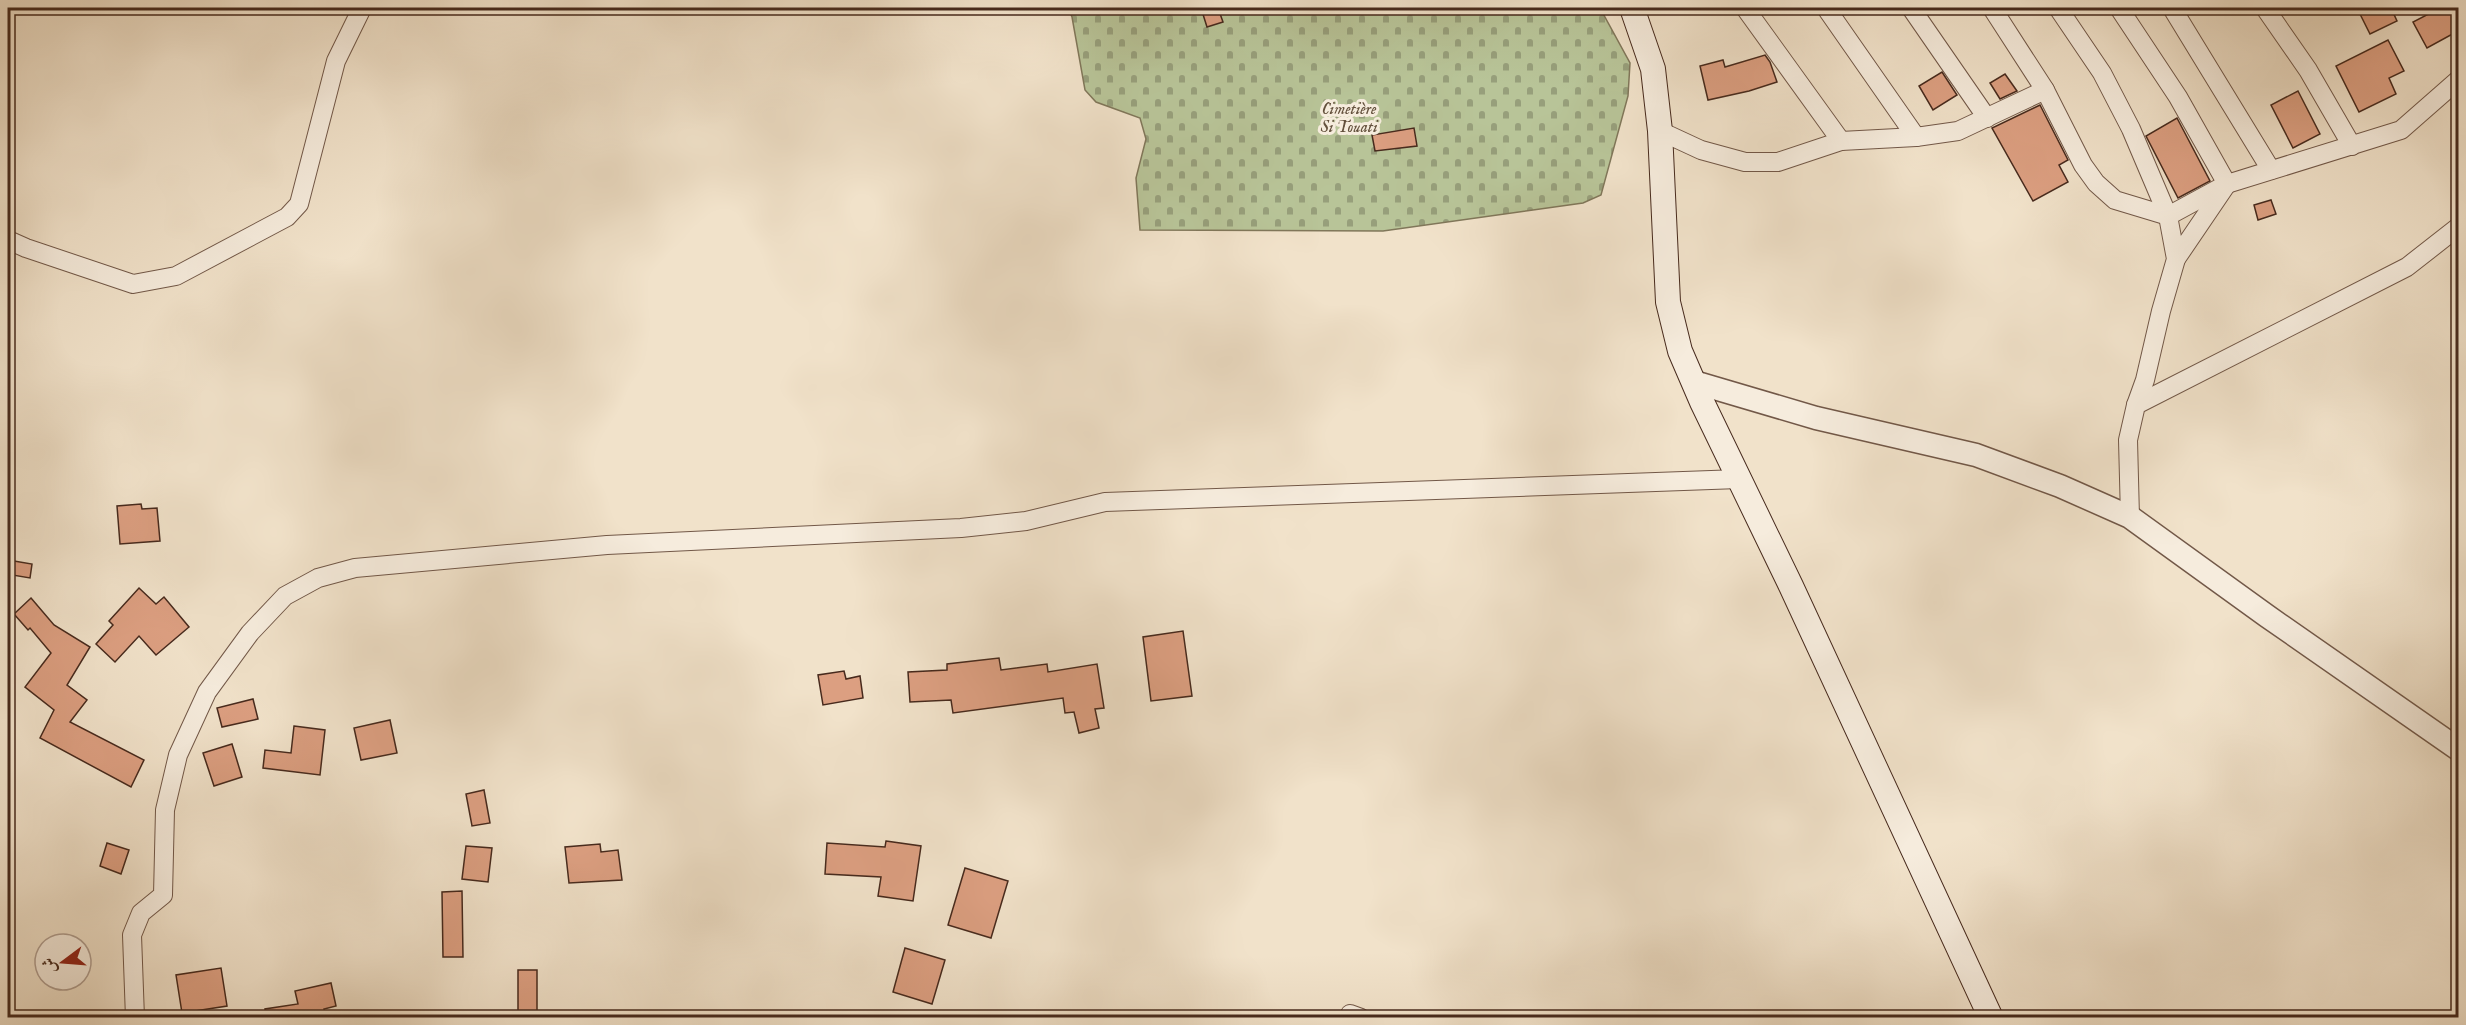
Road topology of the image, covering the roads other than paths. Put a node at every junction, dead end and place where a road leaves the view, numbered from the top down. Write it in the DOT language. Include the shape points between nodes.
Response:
graph roads {
  1 [pos="362,8"];
  2 [pos="1632,8"];
  3 [pos="1745,8"];
  4 [pos="1826,8"];
  5 [pos="1911,8"];
  6 [pos="1992,8"];
  7 [pos="2058,8"];
  8 [pos="2119,8"];
  9 [pos="2172,8"];
  10 [pos="2265,8"];
  11 [pos="2458,80"];
  12 [pos="2045,90"];
  13 [pos="1987,118"];
  14 [pos="1660,131"];
  15 [pos="1916,137"];
  16 [pos="1841,141"];
  17 [pos="2352,146"];
  18 [pos="2271,170"];
  19 [pos="2227,183"];
  20 [pos="2168,216"];
  21 [pos="2458,227"];
  22 [pos="8,240"];
  23 [pos="2176,260"];
  24 [pos="1694,382"];
  25 [pos="2136,405"];
  26 [pos="1739,480"];
  27 [pos="2130,517"];
  28 [pos="2458,749"];
  29 [pos="135,1017"];
  30 [pos="1991,1017"];
  1 -- 22 [label="street" via="336,61 299,204 286,217 176,276 133,284"];
  2 -- 14 [label="main road" via="1653,69"];
  3 -- 16 [label="street"];
  4 -- 15 [label="street"];
  5 -- 13 [label="street"];
  6 -- 12 [label="street"];
  7 -- 20 [label="street" via="2102,74 2131,129"];
  8 -- 19 [label="street" via="2178,97"];
  9 -- 18 [label="street"];
  10 -- 17 [label="street" via="2308,70"];
  11 -- 17 [label="street" via="2401,130"];
  12 -- 13 [label="street"];
  12 -- 20 [label="street" via="2096,183 2115,200"];
  13 -- 15 [label="street" via="1958,131"];
  14 -- 16 [label="street" via="1701,150 1745,162 1778,162"];
  14 -- 24 [label="main road" via="1668,302 1680,351"];
  15 -- 16 [label="street"];
  17 -- 18 [label="street"];
  18 -- 19 [label="street"];
  19 -- 20 [label="street"];
  19 -- 23 [label="street"];
  20 -- 23 [label="street"];
  21 -- 25 [label="street" via="2407,267"];
  23 -- 25 [label="street"];
  24 -- 26 [label="main road"];
  24 -- 27 [label="street" via="1816,418 1976,455"];
  25 -- 27 [label="street" via="2128,440"];
  26 -- 29 [label="street" via="1105,502 1026,520 961,528 607,545 355,568 318,578 285,596 250,633 207,692 178,755 165,810 163,895 141,913 132,935"];
  26 -- 30 [label="main road"];
  27 -- 28 [label="street"];
}
